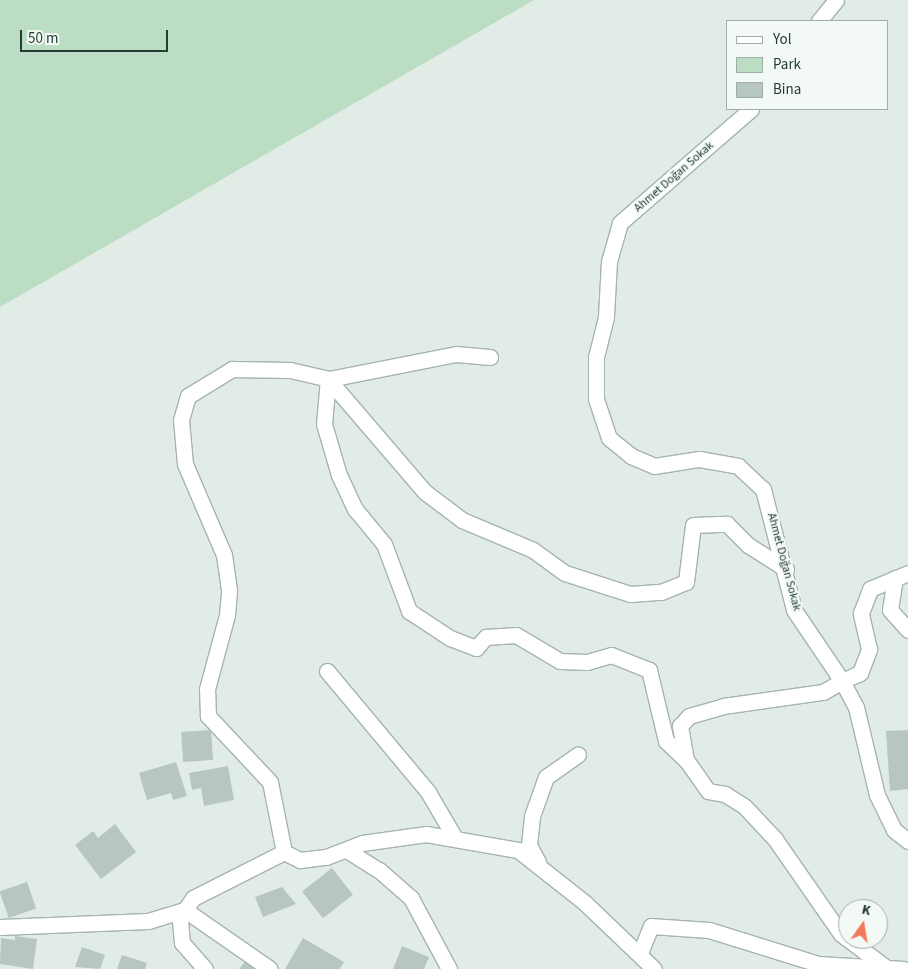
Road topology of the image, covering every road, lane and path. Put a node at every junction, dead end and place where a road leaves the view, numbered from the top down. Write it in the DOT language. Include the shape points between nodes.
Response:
graph roads {
  1 [pos="836,0"];
  2 [pos="820,20"];
  3 [pos="750,110"];
  4 [pos="490,357"];
  5 [pos="328,379"];
  6 [pos="786,569"];
  7 [pos="902,575"];
  8 [pos="908,630"];
  9 [pos="327,672"];
  10 [pos="842,681"];
  11 [pos="578,755"];
  12 [pos="686,760"];
  13 [pos="455,838"];
  14 [pos="908,841"];
  15 [pos="284,852"];
  16 [pos="348,852"];
  17 [pos="540,865"];
  18 [pos="185,910"];
  19 [pos="0,927"];
  20 [pos="640,953"];
  21 [pos="884,966"];
  22 [pos="205,969"];
  23 [pos="270,969"];
  24 [pos="449,969"];
  25 [pos="654,969"];
  26 [pos="904,969"];
  1 -- 2 [label="street"];
  3 -- 6 [label="street, Ahmet Doğan Sokak" via="620,223 609,260 596,399 609,438 630,456 654,466 699,459 738,466 763,490"];
  4 -- 5 [label="street" via="456,354"];
  5 -- 6 [label="street" via="425,492 462,520 533,550 565,574 630,594 661,592 686,582 693,526 727,524 748,545"];
  5 -- 12 [label="street" via="324,424 339,475 355,510 384,544 409,611 476,648 486,637 516,635 560,661 587,662 611,654 650,670 666,741"];
  5 -- 15 [label="street" via="290,370 232,369 188,396 181,420 186,464 224,555 229,590 227,615 206,689 208,716 270,782"];
  6 -- 10 [label="street, Ahmet Doğan Sokak" via="794,610"];
  7 -- 8 [label="street" via="890,610"];
  7 -- 10 [label="street" via="870,589 861,613 869,649 860,673"];
  9 -- 13 [label="street" via="428,792"];
  10 -- 12 [label="street" via="822,692 689,716 680,726"];
  10 -- 14 [label="street, Ahmet Doğan Sokak" via="856,707 877,795 894,830"];
  11 -- 17 [label="street" via="546,777 532,816 529,845"];
  12 -- 21 [label="street" via="708,791 725,794 744,806 775,840 841,934"];
  13 -- 16 [label="street" via="416,836 362,843"];
  13 -- 17 [label="street" via="518,850"];
  15 -- 16 [label="street" via="300,860"];
  15 -- 18 [label="street" via="192,898"];
  16 -- 24 [label="street" via="379,870 411,898"];
  17 -- 20 [label="street"];
  18 -- 19 [label="street" via="148,921"];
  18 -- 22 [label="street" via="180,919 182,942"];
  18 -- 23 [label="street"];
  20 -- 21 [label="street" via="651,926 709,930 818,964"];
  20 -- 25 [label="street"];
  21 -- 26 [label="street"];
}
